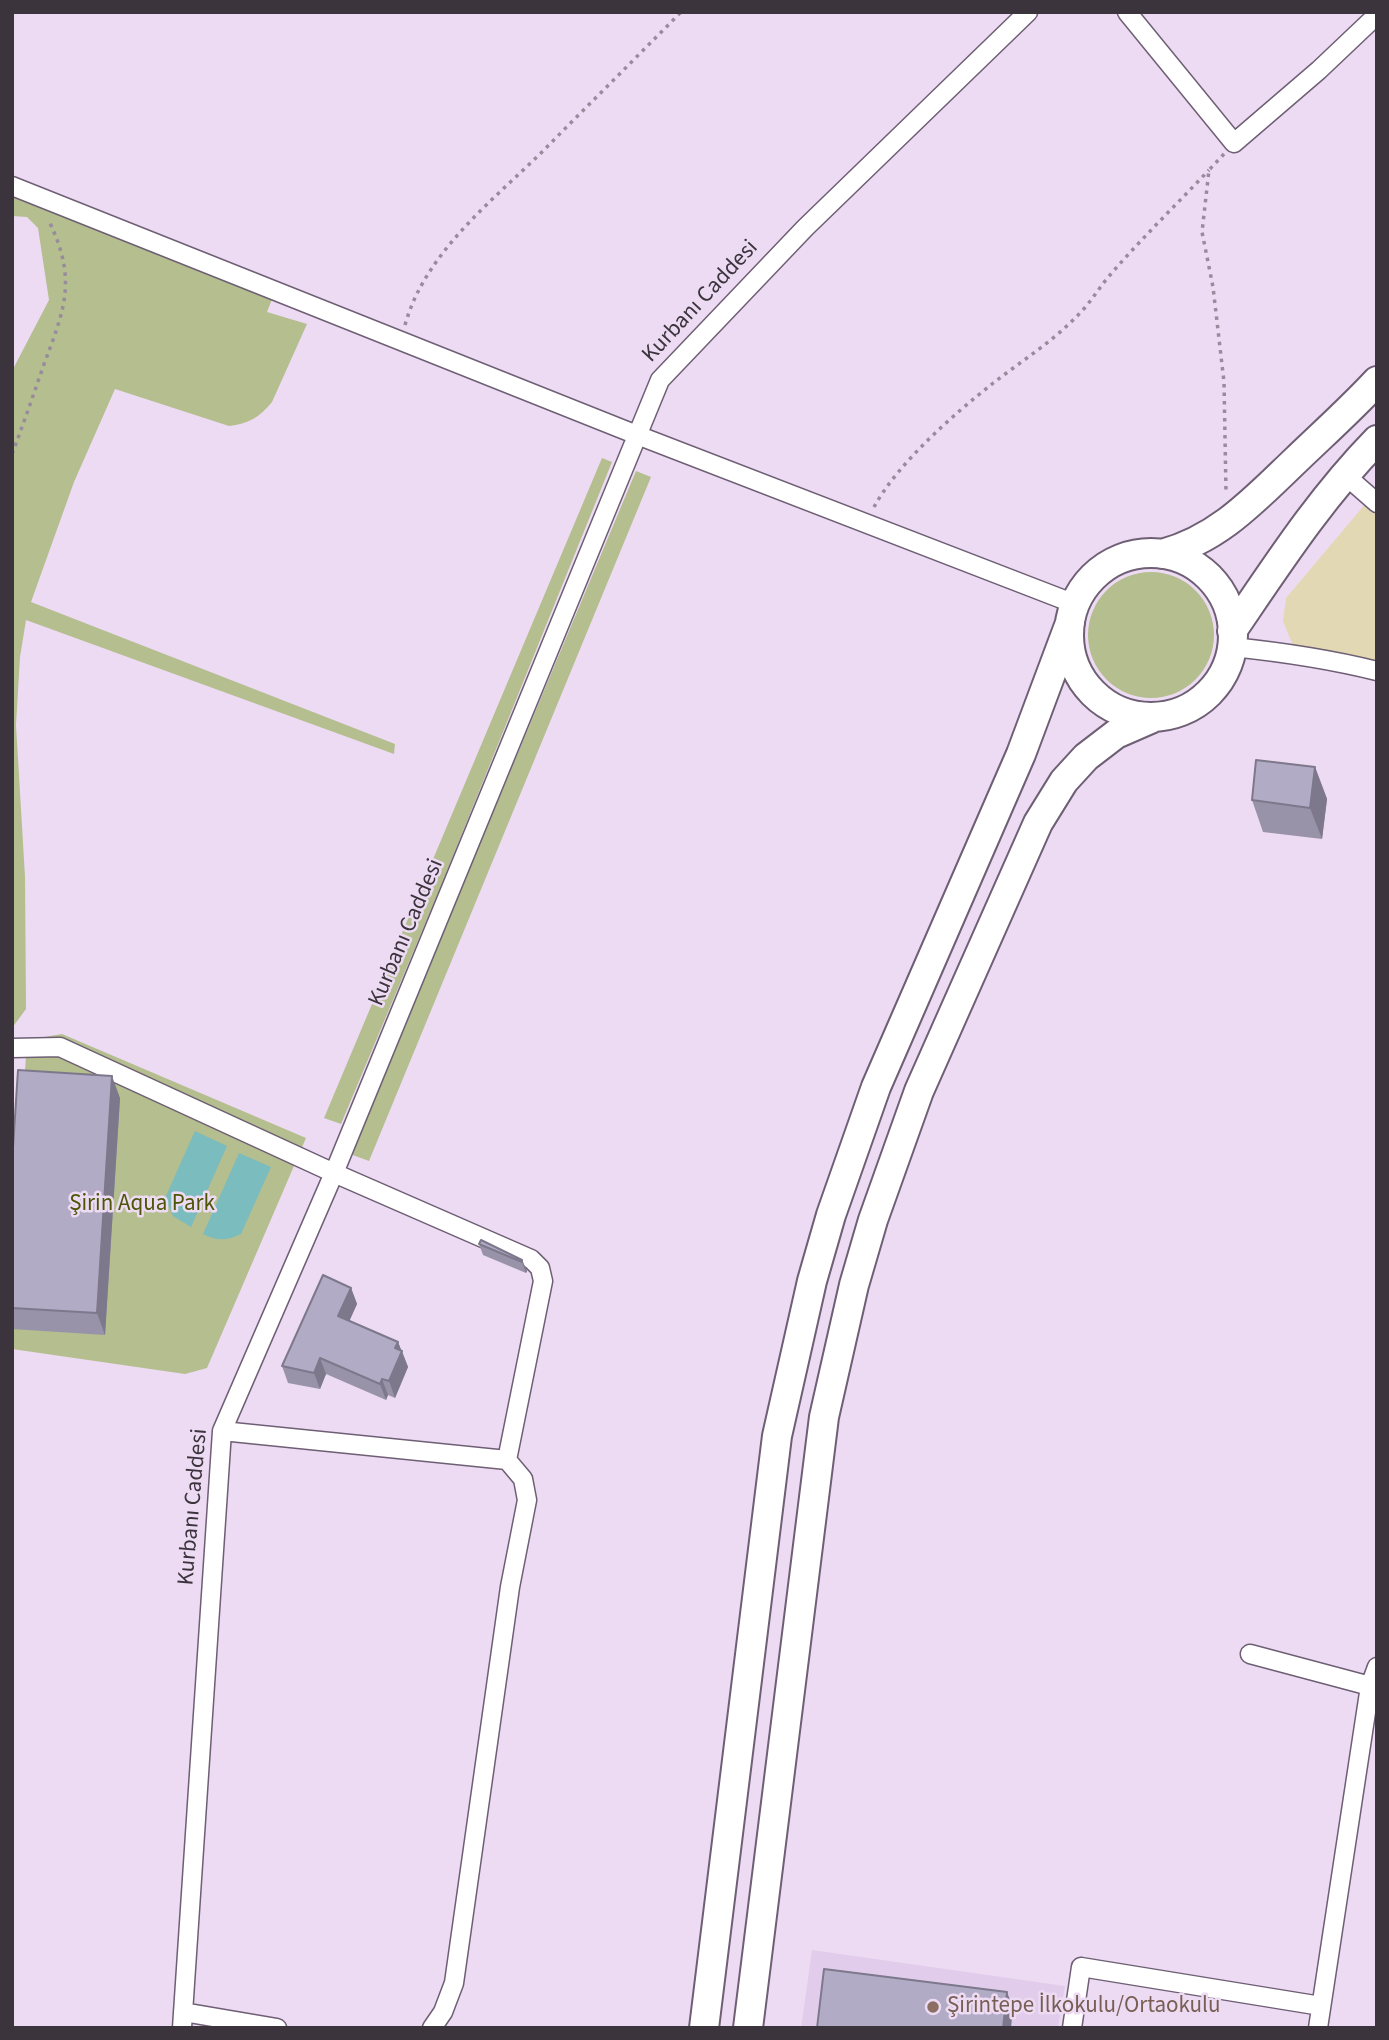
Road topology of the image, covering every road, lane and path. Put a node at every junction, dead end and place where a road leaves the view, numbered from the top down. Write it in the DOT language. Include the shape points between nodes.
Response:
graph roads {
  1 [pos="681,12"];
  2 [pos="1028,12"];
  3 [pos="1127,12"];
  4 [pos="1377,15"];
  5 [pos="1234,143"];
  6 [pos="1209,170"];
  7 [pos="12,186"];
  8 [pos="31,194"];
  9 [pos="401,341"];
  10 [pos="1377,382"];
  11 [pos="637,435"];
  12 [pos="1377,440"];
  13 [pos="12,454"];
  14 [pos="1345,475"];
  15 [pos="1377,503"];
  16 [pos="865,523"];
  17 [pos="1225,526"];
  18 [pos="1162,554"];
  19 [pos="1072,614"];
  20 [pos="1232,639"];
  21 [pos="1377,671"];
  22 [pos="1155,717"];
  23 [pos="12,1048"];
  24 [pos="334,1173"];
  25 [pos="222,1431"];
  26 [pos="508,1461"];
  27 [pos="1250,1654"];
  28 [pos="1377,1667"];
  29 [pos="1374,1688"];
  30 [pos="1321,2006"];
  31 [pos="182,2020"];
  32 [pos="277,2028"];
  33 [pos="432,2028"];
  34 [pos="704,2028"];
  35 [pos="748,2028"];
  36 [pos="1072,2028"];
  37 [pos="1318,2028"];
  1 -- 9 [label="path" via="450,243 410,309"];
  2 -- 11 [label="street, Kurbanı Caddesi" via="805,228 660,380"];
  3 -- 5 [label="street"];
  4 -- 5 [label="street"];
  5 -- 6 [label="path"];
  6 -- 16 [label="path" via="1110,274 1076,317 992,384 904,466"];
  6 -- 17 [label="path" via="1202,232 1224,382"];
  7 -- 8 [label="street"];
  8 -- 9 [label="street"];
  8 -- 13 [label="path" via="60,247 65,299"];
  9 -- 11 [label="street"];
  10 -- 17 [label="highway"];
  11 -- 16 [label="street"];
  11 -- 24 [label="street, Kurbanı Caddesi"];
  12 -- 14 [label="highway"];
  14 -- 15 [label="street"];
  14 -- 20 [label="highway" via="1312,516"];
  16 -- 19 [label="street"];
  17 -- 18 [label="highway"];
  18 -- 19 [label="highway" via="1115,561 1090,580"];
  18 -- 20 [label="highway" via="1192,565 1211,580 1224,600"];
  19 -- 22 [label="highway" via="1071,655 1096,696 1124,712"];
  19 -- 34 [label="highway" via="1021,754 876,1087 812,1281 777,1436"];
  20 -- 21 [label="street"];
  20 -- 22 [label="highway" via="1224,670 1212,690 1186,709"];
  22 -- 35 [label="highway" via="1116,734 1086,757 1064,781 1038,823 919,1091 873,1220 824,1417"];
  23 -- 24 [label="street" via="60,1047"];
  24 -- 25 [label="street, Kurbanı Caddesi"];
  24 -- 26 [label="street" via="531,1259 540,1268 542,1281"];
  25 -- 26 [label="street"];
  25 -- 31 [label="street, Kurbanı Caddesi"];
  26 -- 33 [label="street" via="523,1479 527,1500 510,1587 454,1983"];
  27 -- 29 [label="street"];
  28 -- 29 [label="street"];
  29 -- 30 [label="street"];
  30 -- 36 [label="street" via="1081,1967"];
  30 -- 37 [label="street"];
  31 -- 32 [label="street"];
}
